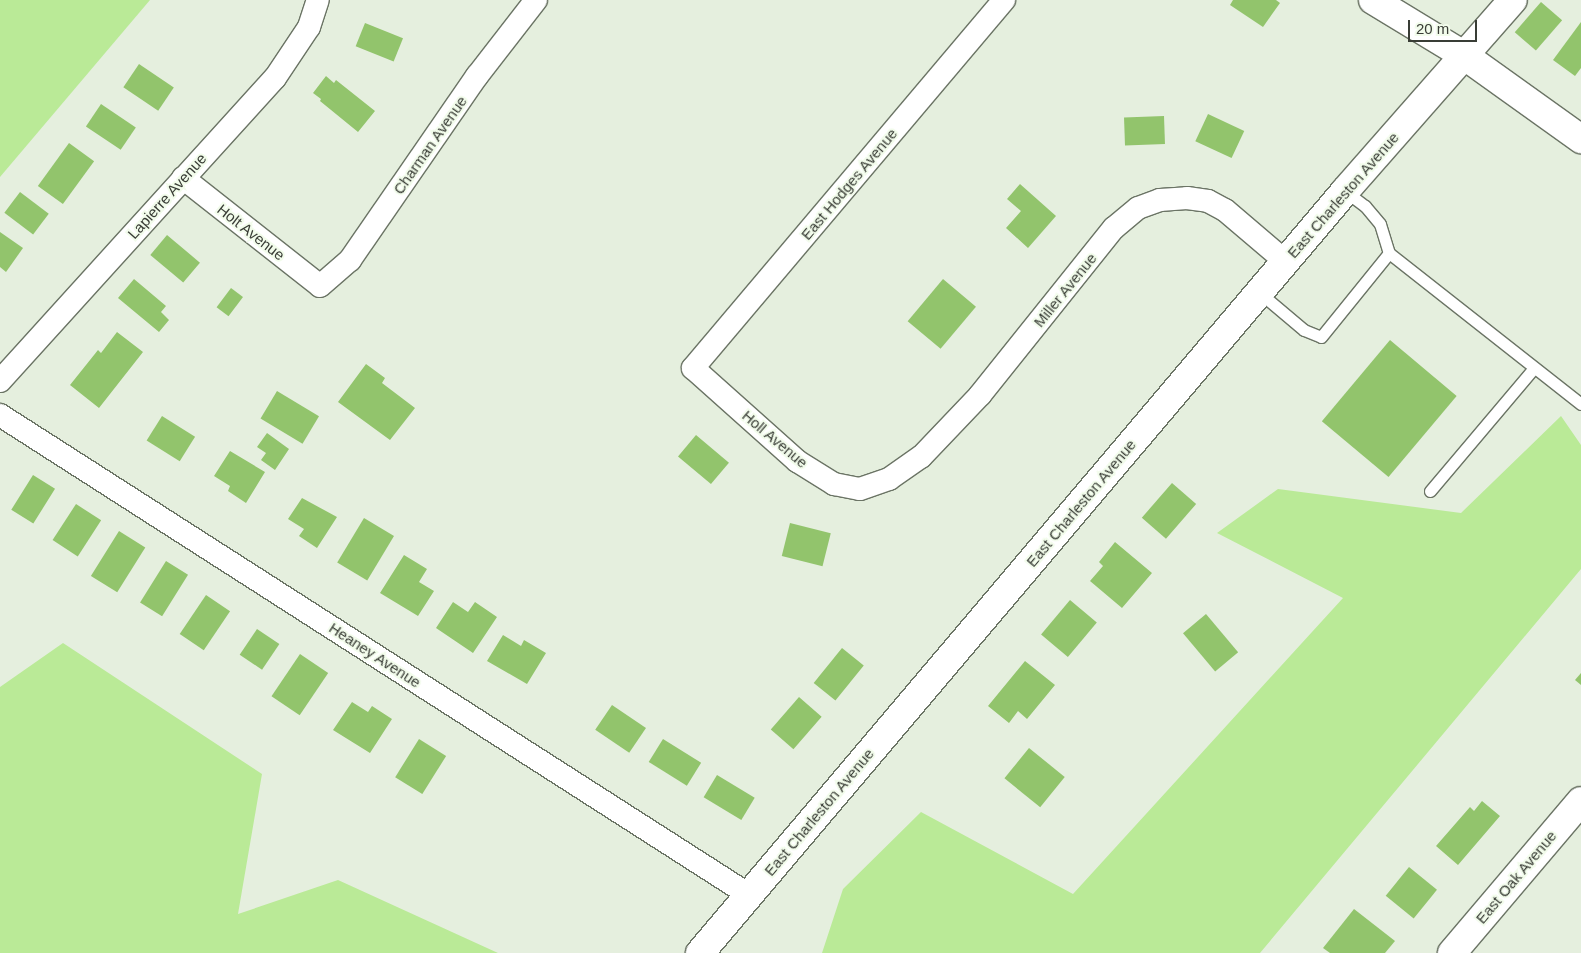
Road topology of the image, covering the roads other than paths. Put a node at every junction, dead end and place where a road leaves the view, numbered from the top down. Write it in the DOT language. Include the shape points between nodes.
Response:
graph roads {
  1 [pos="318,0"];
  2 [pos="536,0"];
  3 [pos="1004,0"];
  4 [pos="1373,0"];
  5 [pos="1513,0"];
  6 [pos="1465,56"];
  7 [pos="1581,139"];
  8 [pos="183,178"];
  9 [pos="1345,191"];
  10 [pos="1389,253"];
  11 [pos="1286,262"];
  12 [pos="320,286"];
  13 [pos="1260,293"];
  14 [pos="693,368"];
  15 [pos="1534,368"];
  16 [pos="0,381"];
  17 [pos="1581,404"];
  18 [pos="0,415"];
  19 [pos="868,486"];
  20 [pos="1430,491"];
  21 [pos="1581,801"];
  22 [pos="749,894"];
  23 [pos="700,953"];
  24 [pos="1452,953"];
  1 -- 8 [label="street, Lapierre Avenue" via="308,28 275,78"];
  2 -- 12 [label="street, Charman Avenue" via="477,76 350,260"];
  3 -- 14 [label="street, East Hodges Avenue"];
  4 -- 6 [label="street"];
  5 -- 6 [label="street, East Charleston Avenue"];
  6 -- 7 [label="street"];
  6 -- 9 [label="street, East Charleston Avenue"];
  8 -- 12 [label="street, Holt Avenue"];
  8 -- 16 [label="street, Lapierre Avenue"];
  9 -- 10 [label="lane" via="1365,206 1380,224"];
  9 -- 11 [label="street, East Charleston Avenue"];
  10 -- 13 [label="lane" via="1321,337 1304,330"];
  10 -- 15 [label="lane"];
  11 -- 13 [label="street, East Charleston Avenue"];
  11 -- 19 [label="street, Miller Avenue" via="1225,210 1208,201 1160,200 1138,208 1114,228 980,395 921,457 889,478"];
  13 -- 22 [label="street, East Charleston Avenue"];
  14 -- 19 [label="street, Holl Avenue" via="797,461 834,484 860,489"];
  15 -- 17 [label="lane"];
  15 -- 20 [label="lane"];
  18 -- 22 [label="street, Heaney Avenue"];
  21 -- 24 [label="street, East Oak Avenue"];
  22 -- 23 [label="street, East Charleston Avenue"];
}
